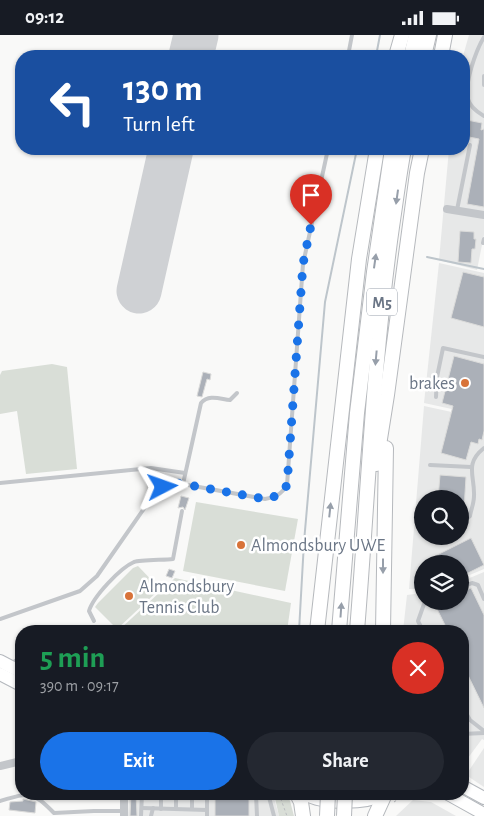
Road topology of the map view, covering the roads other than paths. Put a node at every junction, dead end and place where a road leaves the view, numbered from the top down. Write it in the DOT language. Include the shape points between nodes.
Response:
graph roads {
  1 [pos="352,35"];
  2 [pos="398,35"];
  3 [pos="402,35"];
  4 [pos="416,35"];
  5 [pos="429,35"];
  6 [pos="445,37"];
  7 [pos="484,37"];
  8 [pos="349,50"];
  9 [pos="397,50"];
  10 [pos="398,50"];
  11 [pos="412,50"];
  12 [pos="425,50"];
  13 [pos="442,50"];
  14 [pos="484,76"];
  15 [pos="470,81"];
  16 [pos="484,85"];
  17 [pos="470,102"];
  18 [pos="484,116"];
  19 [pos="327,155"];
  20 [pos="376,155"];
  21 [pos="391,155"];
  22 [pos="403,155"];
  23 [pos="421,155"];
  24 [pos="468,155"];
  25 [pos="447,209"];
  26 [pos="457,210"];
  27 [pos="484,215"];
  28 [pos="347,355"];
  29 [pos="484,357"];
  30 [pos="237,393"];
  31 [pos="387,395"];
  32 [pos="436,397"];
  33 [pos="484,448"];
  34 [pos="430,465"];
  35 [pos="472,467"];
  36 [pos="185,473"];
  37 [pos="0,483"];
  38 [pos="183,484"];
  39 [pos="182,511"];
  40 [pos="469,517"];
  41 [pos="347,528"];
  42 [pos="366,529"];
  43 [pos="469,584"];
  44 [pos="484,599"];
  45 [pos="422,610"];
  46 [pos="0,619"];
  47 [pos="94,621"];
  48 [pos="318,625"];
  49 [pos="339,625"];
  50 [pos="358,625"];
  51 [pos="383,625"];
  52 [pos="420,625"];
  53 [pos="15,660"];
  54 [pos="3,667"];
  55 [pos="15,679"];
  56 [pos="469,718"];
  57 [pos="484,732"];
  58 [pos="469,734"];
  59 [pos="15,763"];
  60 [pos="0,767"];
  61 [pos="469,790"];
  62 [pos="15,796"];
  63 [pos="484,798"];
  64 [pos="41,800"];
  65 [pos="123,800"];
  66 [pos="142,800"];
  67 [pos="161,800"];
  68 [pos="176,800"];
  69 [pos="192,800"];
  70 [pos="207,800"];
  71 [pos="256,800"];
  72 [pos="269,800"];
  73 [pos="300,800"];
  74 [pos="328,800"];
  75 [pos="330,800"];
  76 [pos="345,800"];
  77 [pos="366,800"];
  78 [pos="385,800"];
  79 [pos="459,800"];
  80 [pos="0,801"];
  81 [pos="142,808"];
  82 [pos="153,808"];
  83 [pos="161,809"];
  84 [pos="176,809"];
  85 [pos="192,809"];
  86 [pos="207,810"];
  87 [pos="120,814"];
  88 [pos="484,814"];
  89 [pos="141,816"];
  90 [pos="151,816"];
  91 [pos="207,816"];
  92 [pos="257,816"];
  93 [pos="274,816"];
  94 [pos="303,816"];
  95 [pos="327,816"];
  96 [pos="344,816"];
  97 [pos="374,816"];
  1 -- 8 [label="lane"];
  2 -- 9 [label="highway"];
  3 -- 10 [label="highway"];
  4 -- 11 [label="highway"];
  5 -- 12 [label="highway"];
  6 -- 13 [label="highway"];
  7 -- 15 [label="lane" via="472,64"];
  14 -- 16 [label="lane"];
  17 -- 18 [label="lane" via="474,110"];
  19 -- 38 [label="lane" via="303,264 287,485 282,493 265,499"];
  20 -- 28 [label="highway, M5"];
  41 -- 21 [label="highway, M5, one-way" via="357,413"];
  22 -- 42 [label="highway, M5, one-way" via="379,332 368,456"];
  23 -- 31 [label="highway, M5"];
  24 -- 26 [label="lane"];
  25 -- 26 [label="street"];
  26 -- 27 [label="street"];
  28 -- 41 [label="highway, M5"];
  48 -- 28 [label="highway, M5, one-way"];
  29 -- 32 [label="lane" via="443,348"];
  30 -- 36 [label="lane" via="230,399 211,397 201,403"];
  31 -- 42 [label="highway, M5"];
  31 -- 51 [label="highway, M5, one-way"];
  33 -- 35 [label="lane" via="474,459"];
  34 -- 35 [label="lane"];
  35 -- 40 [label="lane" via="474,496"];
  36 -- 37 [label="lane" via="151,469"];
  36 -- 38 [label="lane"];
  38 -- 46 [label="lane" via="163,487 150,500 97,576 80,591"];
  39 -- 47 [label="lane" via="173,559 134,562 114,577 91,604 89,611"];
  49 -- 41 [label="highway, M5, one-way"];
  42 -- 50 [label="highway, M5"];
  43 -- 44 [label="lane" via="478,585"];
  45 -- 52 [label="lane"];
  53 -- 54 [label="lane"];
  54 -- 55 [label="main road"];
  56 -- 57 [label="lane"];
  57 -- 58 [label="lane"];
  59 -- 60 [label="street"];
  61 -- 63 [label="main road"];
  62 -- 80 [label="lane"];
  64 -- 87 [label="lane" via="54,813 94,811"];
  65 -- 87 [label="street"];
  66 -- 81 [label="lane"];
  67 -- 83 [label="lane"];
  68 -- 84 [label="lane"];
  69 -- 85 [label="lane"];
  70 -- 86 [label="lane"];
  71 -- 92 [label="lane"];
  72 -- 93 [label="lane"];
  73 -- 94 [label="highway"];
  74 -- 95 [label="highway, bridge"];
  75 -- 77 [label="main road"];
  76 -- 96 [label="highway, bridge"];
  78 -- 97 [label="highway"];
  79 -- 88 [label="main road"];
  81 -- 82 [label="lane"];
  81 -- 89 [label="lane"];
  82 -- 83 [label="lane"];
  82 -- 90 [label="lane"];
  83 -- 84 [label="lane"];
  84 -- 85 [label="lane"];
  85 -- 86 [label="lane"];
  86 -- 91 [label="lane"];
}
